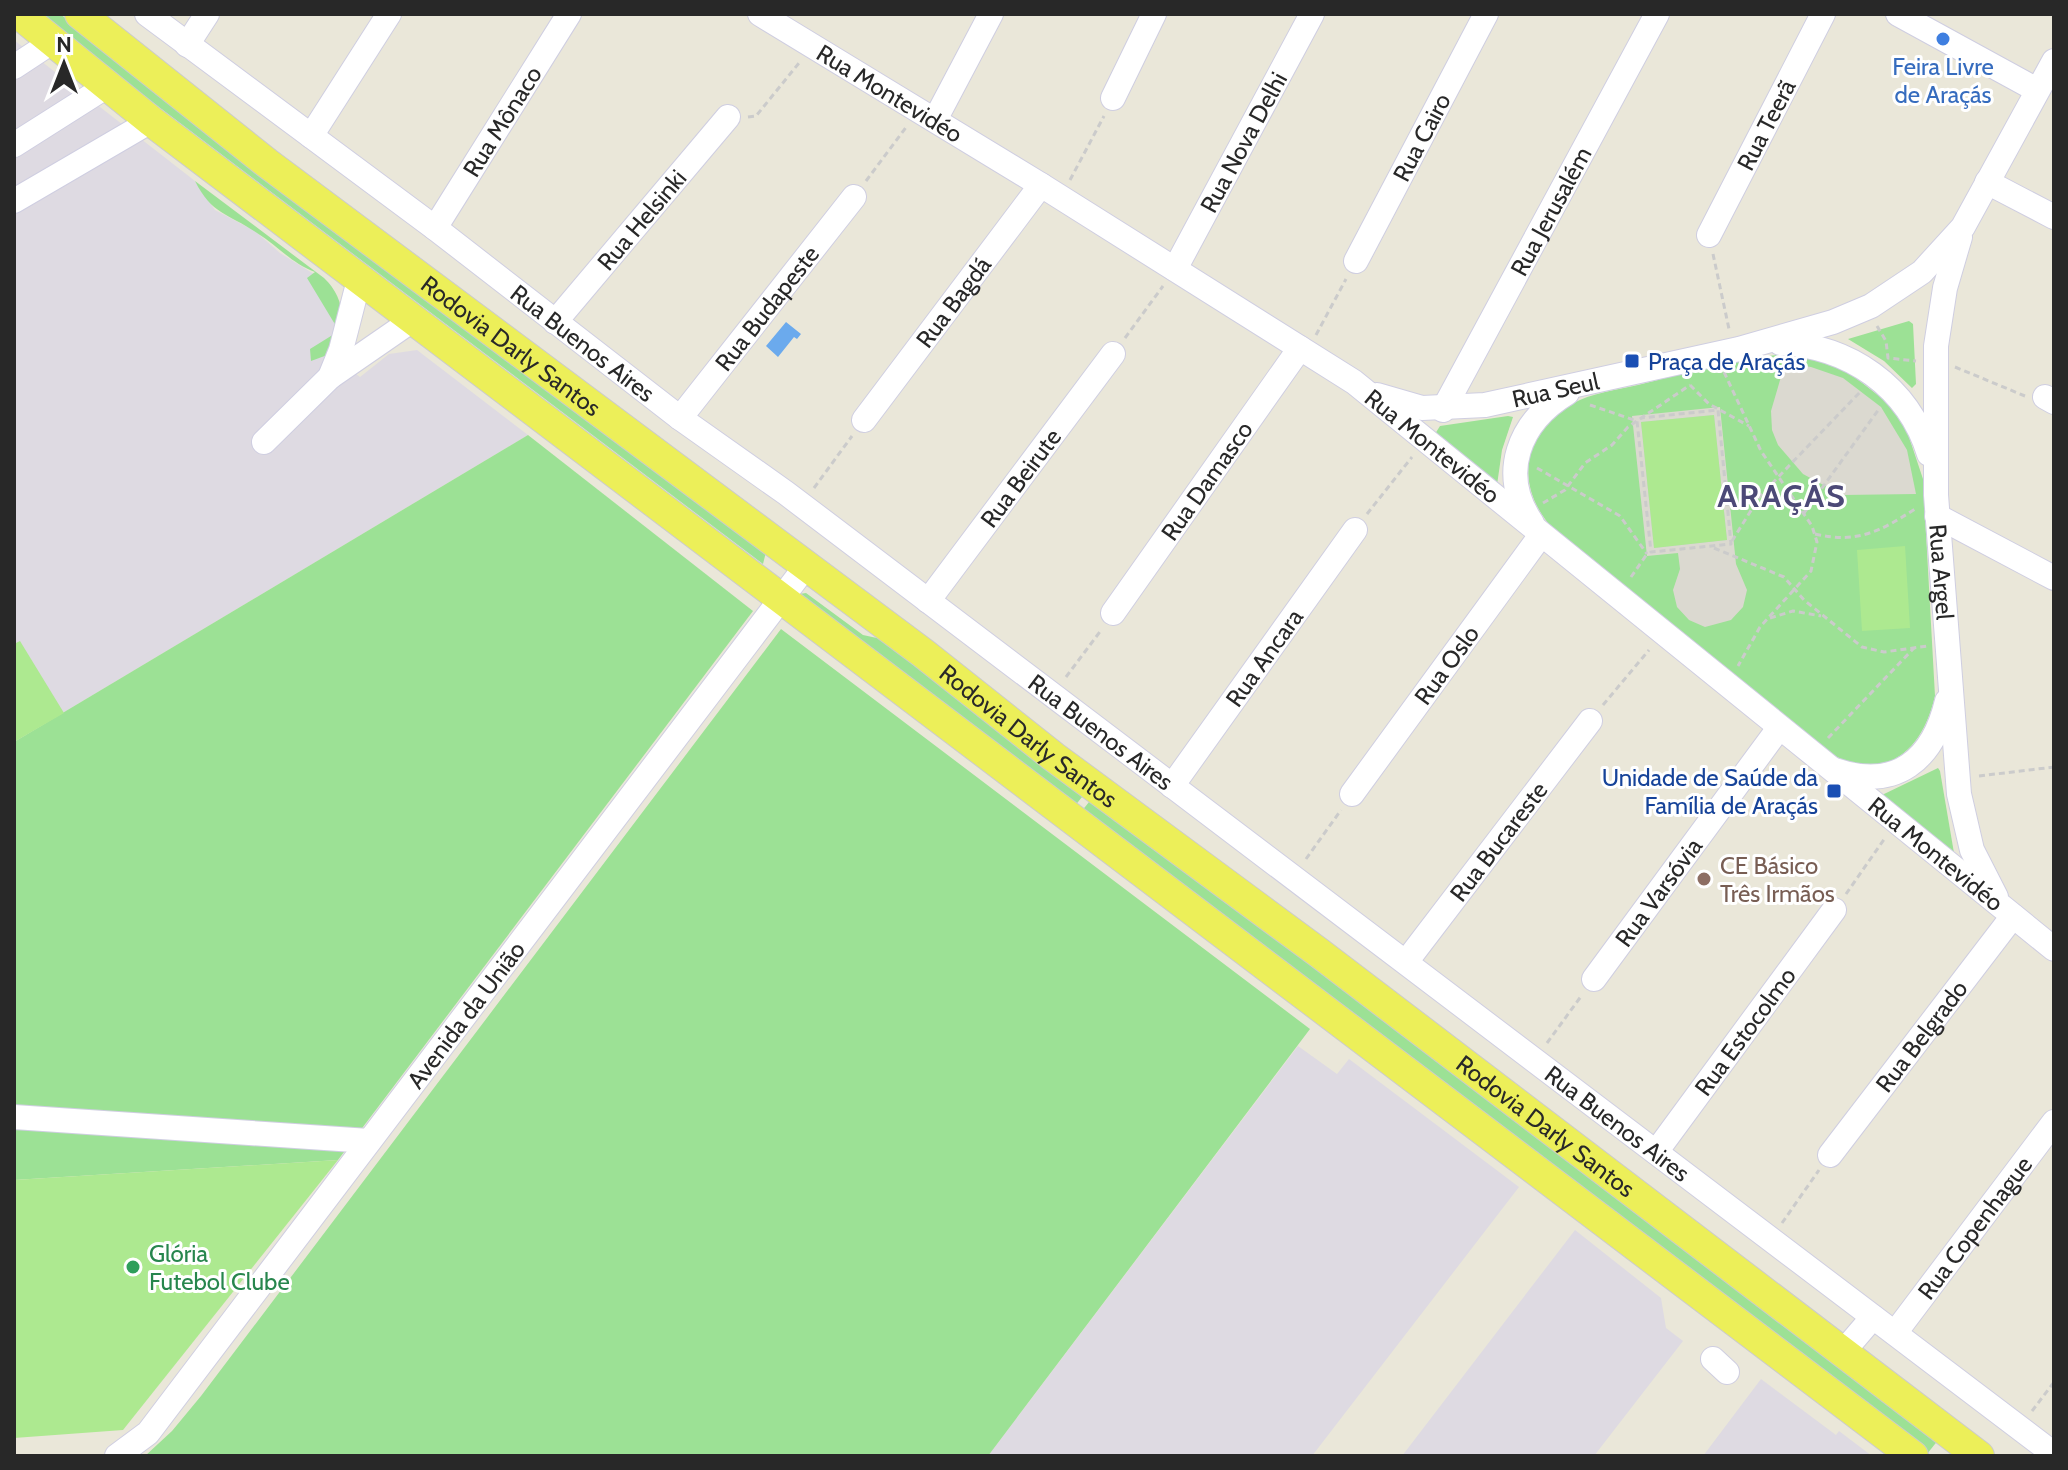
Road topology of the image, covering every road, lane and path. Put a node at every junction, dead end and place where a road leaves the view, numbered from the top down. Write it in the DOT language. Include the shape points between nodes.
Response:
graph roads {
  1 [pos="19,14"];
  2 [pos="147,14"];
  3 [pos="207,14"];
  4 [pos="389,14"];
  5 [pos="569,14"];
  6 [pos="760,14"];
  7 [pos="991,14"];
  8 [pos="1154,14"];
  9 [pos="1312,14"];
  10 [pos="1486,14"];
  11 [pos="1657,14"];
  12 [pos="1823,14"];
  13 [pos="1898,14"];
  14 [pos="91,18"];
  15 [pos="52,42"];
  16 [pos="187,45"];
  17 [pos="813,46"];
  18 [pos="2054,61"];
  19 [pos="14,67"];
  20 [pos="107,86"];
  21 [pos="2037,90"];
  22 [pos="1113,98"];
  23 [pos="927,115"];
  24 [pos="728,117"];
  25 [pos="151,121"];
  26 [pos="311,136"];
  27 [pos="14,145"];
  28 [pos="1987,182"];
  29 [pos="1051,191"];
  30 [pos="854,197"];
  31 [pos="14,201"];
  32 [pos="2054,217"];
  33 [pos="1963,227"];
  34 [pos="435,228"];
  35 [pos="1709,235"];
  36 [pos="1356,261"];
  37 [pos="1175,269"];
  38 [pos="360,276"];
  39 [pos="1870,307"];
  40 [pos="414,319"];
  41 [pos="555,322"];
  42 [pos="1303,350"];
  43 [pos="1113,354"];
  44 [pos="1731,356"];
  45 [pos="1935,363"];
  46 [pos="330,377"];
  47 [pos="1684,378"];
  48 [pos="1354,382"];
  49 [pos="1690,385"];
  50 [pos="1865,387"];
  51 [pos="1583,394"];
  52 [pos="2049,399"];
  53 [pos="1883,404"];
  54 [pos="1443,410"];
  55 [pos="1718,410"];
  56 [pos="680,418"];
  57 [pos="1639,419"];
  58 [pos="864,420"];
  59 [pos="1749,426"];
  60 [pos="1425,441"];
  61 [pos="264,442"];
  62 [pos="1529,465"];
  63 [pos="1780,478"];
  64 [pos="1569,486"];
  65 [pos="801,504"];
  66 [pos="1539,505"];
  67 [pos="1931,506"];
  68 [pos="1804,513"];
  69 [pos="1355,530"];
  70 [pos="1815,534"];
  71 [pos="1541,535"];
  72 [pos="1731,544"];
  73 [pos="1711,546"];
  74 [pos="1649,553"];
  75 [pos="806,566"];
  76 [pos="2054,578"];
  77 [pos="1626,584"];
  78 [pos="1795,589"];
  79 [pos="781,598"];
  80 [pos="928,601"];
  81 [pos="1113,613"];
  82 [pos="1824,617"];
  83 [pos="1767,619"];
  84 [pos="1662,633"];
  85 [pos="1930,646"];
  86 [pos="1914,648"];
  87 [pos="1948,666"];
  88 [pos="1726,685"];
  89 [pos="1053,695"];
  90 [pos="1590,721"];
  91 [pos="1779,728"];
  92 [pos="1823,753"];
  93 [pos="2054,767"];
  94 [pos="1958,777"];
  95 [pos="1172,786"];
  96 [pos="1352,794"];
  97 [pos="1895,822"];
  98 [pos="1293,877"];
  99 [pos="1834,910"];
  100 [pos="2010,913"];
  101 [pos="2054,949"];
  102 [pos="1406,962"];
  103 [pos="1594,979"];
  104 [pos="1534,1060"];
  105 [pos="14,1117"];
  106 [pos="2054,1122"];
  107 [pos="369,1141"];
  108 [pos="1656,1152"];
  109 [pos="1830,1155"];
  110 [pos="1770,1239"];
  111 [pos="1873,1317"];
  112 [pos="1895,1333"];
  113 [pos="1843,1352"];
  114 [pos="2054,1382"];
  115 [pos="2020,1428"];
  116 [pos="2054,1454"];
  117 [pos="117,1456"];
  118 [pos="1913,1456"];
  119 [pos="1979,1456"];
  1 -- 15 [label="main road, Rodovia Darly Santos"];
  2 -- 16 [label="street, Rua Buenos Aires"];
  3 -- 16 [label="street"];
  4 -- 26 [label="street"];
  5 -- 34 [label="street, Rua Mônaco"];
  6 -- 17 [label="street, Rua Montevidéo"];
  7 -- 23 [label="street"];
  8 -- 22 [label="street"];
  9 -- 37 [label="street, Rua Nova Delhi"];
  10 -- 36 [label="street, Rua Cairo"];
  11 -- 54 [label="street, Rua Jerusalém"];
  12 -- 35 [label="street, Rua Teerã"];
  13 -- 21 [label="street"];
  14 -- 75 [label="main road, Rodovia Darly Santos" via="267,163"];
  15 -- 19 [label="street"];
  15 -- 20 [label="main road, Rodovia Darly Santos"];
  16 -- 26 [label="street, Rua Buenos Aires"];
  17 -- 23 [label="street, Rua Montevidéo"];
  17 -- 24 [label="path" via="756,116"];
  18 -- 21 [label="street"];
  20 -- 25 [label="main road, Rodovia Darly Santos"];
  20 -- 27 [label="street"];
  21 -- 28 [label="street"];
  22 -- 29 [label="path"];
  23 -- 29 [label="street, Rua Montevidéo"];
  23 -- 30 [label="path"];
  24 -- 41 [label="street, Rua Helsinki"];
  25 -- 31 [label="street"];
  25 -- 38 [label="main road, Rodovia Darly Santos"];
  26 -- 34 [label="street, Rua Buenos Aires"];
  28 -- 32 [label="street"];
  28 -- 33 [label="street"];
  29 -- 37 [label="street, Rua Montevidéo"];
  29 -- 58 [label="street, Rua Bagdá"];
  30 -- 56 [label="street, Rua Budapeste"];
  33 -- 39 [label="street, Rua Seul" via="1922,272"];
  33 -- 45 [label="street, Rua Argel" via="1945,288"];
  34 -- 41 [label="street, Rua Buenos Aires"];
  35 -- 44 [label="path"];
  36 -- 42 [label="path"];
  37 -- 42 [label="street, Rua Montevidéo"];
  37 -- 43 [label="path"];
  38 -- 40 [label="main road, Rodovia Darly Santos"];
  38 -- 46 [label="street"];
  39 -- 44 [label="street, Rua Seul"];
  39 -- 45 [label="path" via="1888,358"];
  40 -- 46 [label="street"];
  40 -- 79 [label="main road, Rodovia Darly Santos"];
  41 -- 56 [label="street, Rua Buenos Aires"];
  42 -- 48 [label="street, Rua Montevidéo"];
  42 -- 81 [label="street, Rua Damasco"];
  43 -- 80 [label="street, Rua Beirute"];
  44 -- 51 [label="street, Rua Seul"];
  44 -- 59 [label="path"];
  44 -- 67 [label="street" via="1777,343 1806,345 1869,371 1897,396 1918,426 1931,460"];
  45 -- 52 [label="path" via="1950,364 2019,396"];
  45 -- 67 [label="street, Rua Argel"];
  46 -- 61 [label="street"];
  47 -- 49 [label="path"];
  48 -- 54 [label="street, Rua Seul" via="1404,405"];
  48 -- 60 [label="street, Rua Montevidéo"];
  49 -- 55 [label="path"];
  49 -- 57 [label="path"];
  50 -- 63 [label="path"];
  51 -- 54 [label="street, Rua Seul"];
  51 -- 57 [label="path"];
  51 -- 71 [label="street" via="1540,412 1517,448 1517,491"];
  53 -- 68 [label="path"];
  55 -- 57 [label="path"];
  55 -- 59 [label="path"];
  55 -- 72 [label="path"];
  56 -- 65 [label="street, Rua Buenos Aires"];
  57 -- 64 [label="path" via="1585,463"];
  57 -- 74 [label="path"];
  58 -- 65 [label="path"];
  59 -- 63 [label="path"];
  60 -- 69 [label="path"];
  60 -- 71 [label="street, Rua Montevidéo"];
  62 -- 64 [label="path"];
  63 -- 68 [label="path"];
  63 -- 72 [label="path" via="1751,506"];
  64 -- 66 [label="path"];
  64 -- 74 [label="path" via="1620,516"];
  65 -- 80 [label="street, Rua Buenos Aires"];
  67 -- 70 [label="path" via="1868,536"];
  67 -- 76 [label="street"];
  67 -- 87 [label="street, Rua Argel"];
  68 -- 70 [label="path"];
  69 -- 95 [label="street, Rua Ancara"];
  70 -- 78 [label="path" via="1815,561"];
  71 -- 84 [label="street, Rua Montevidéo"];
  71 -- 96 [label="street, Rua Oslo"];
  72 -- 73 [label="path"];
  73 -- 74 [label="path"];
  73 -- 78 [label="path" via="1779,574"];
  74 -- 77 [label="path"];
  75 -- 79 [label="street, Avenida da União"];
  75 -- 113 [label="main road, Rodovia Darly Santos"];
  78 -- 82 [label="path"];
  78 -- 83 [label="path"];
  79 -- 107 [label="street, Avenida da União"];
  79 -- 118 [label="main road, Rodovia Darly Santos"];
  80 -- 89 [label="street, Rua Buenos Aires"];
  81 -- 89 [label="path"];
  82 -- 83 [label="path" via="1793,611"];
  82 -- 86 [label="path" via="1862,647 1884,652"];
  83 -- 88 [label="path"];
  84 -- 88 [label="street, Rua Montevidéo"];
  84 -- 90 [label="path"];
  85 -- 86 [label="path"];
  86 -- 92 [label="path"];
  87 -- 92 [label="street" via="1947,698 1938,729 1908,769 1864,777 1835,770"];
  87 -- 94 [label="street, Rua Argel"];
  88 -- 91 [label="street, Rua Montevidéo"];
  89 -- 95 [label="street, Rua Buenos Aires"];
  90 -- 102 [label="street, Rua Bucareste"];
  91 -- 92 [label="street, Rua Montevidéo"];
  91 -- 103 [label="street, Rua Varsóvia"];
  92 -- 97 [label="street, Rua Montevidéo"];
  93 -- 94 [label="path"];
  94 -- 100 [label="street, Rua Argel" via="1972,850"];
  95 -- 98 [label="street, Rua Buenos Aires"];
  96 -- 98 [label="path"];
  97 -- 99 [label="path"];
  97 -- 100 [label="street, Rua Montevidéo"];
  98 -- 102 [label="street, Rua Buenos Aires"];
  99 -- 108 [label="street, Rua Estocolmo"];
  100 -- 101 [label="street, Rua Montevidéo"];
  100 -- 109 [label="street, Rua Belgrado"];
  102 -- 104 [label="street, Rua Buenos Aires"];
  103 -- 104 [label="path"];
  104 -- 108 [label="street, Rua Buenos Aires"];
  105 -- 107 [label="street"];
  106 -- 112 [label="street, Rua Copenhague"];
  107 -- 117 [label="street, Avenida da União" via="148,1433"];
  108 -- 110 [label="street, Rua Buenos Aires"];
  109 -- 110 [label="path"];
  110 -- 111 [label="street, Rua Buenos Aires"];
  111 -- 112 [label="street, Rua Buenos Aires"];
  111 -- 113 [label="street"];
  112 -- 115 [label="street, Rua Buenos Aires"];
  113 -- 119 [label="main road, Rodovia Darly Santos"];
  114 -- 115 [label="path"];
  115 -- 116 [label="street, Rua Buenos Aires"];
}
